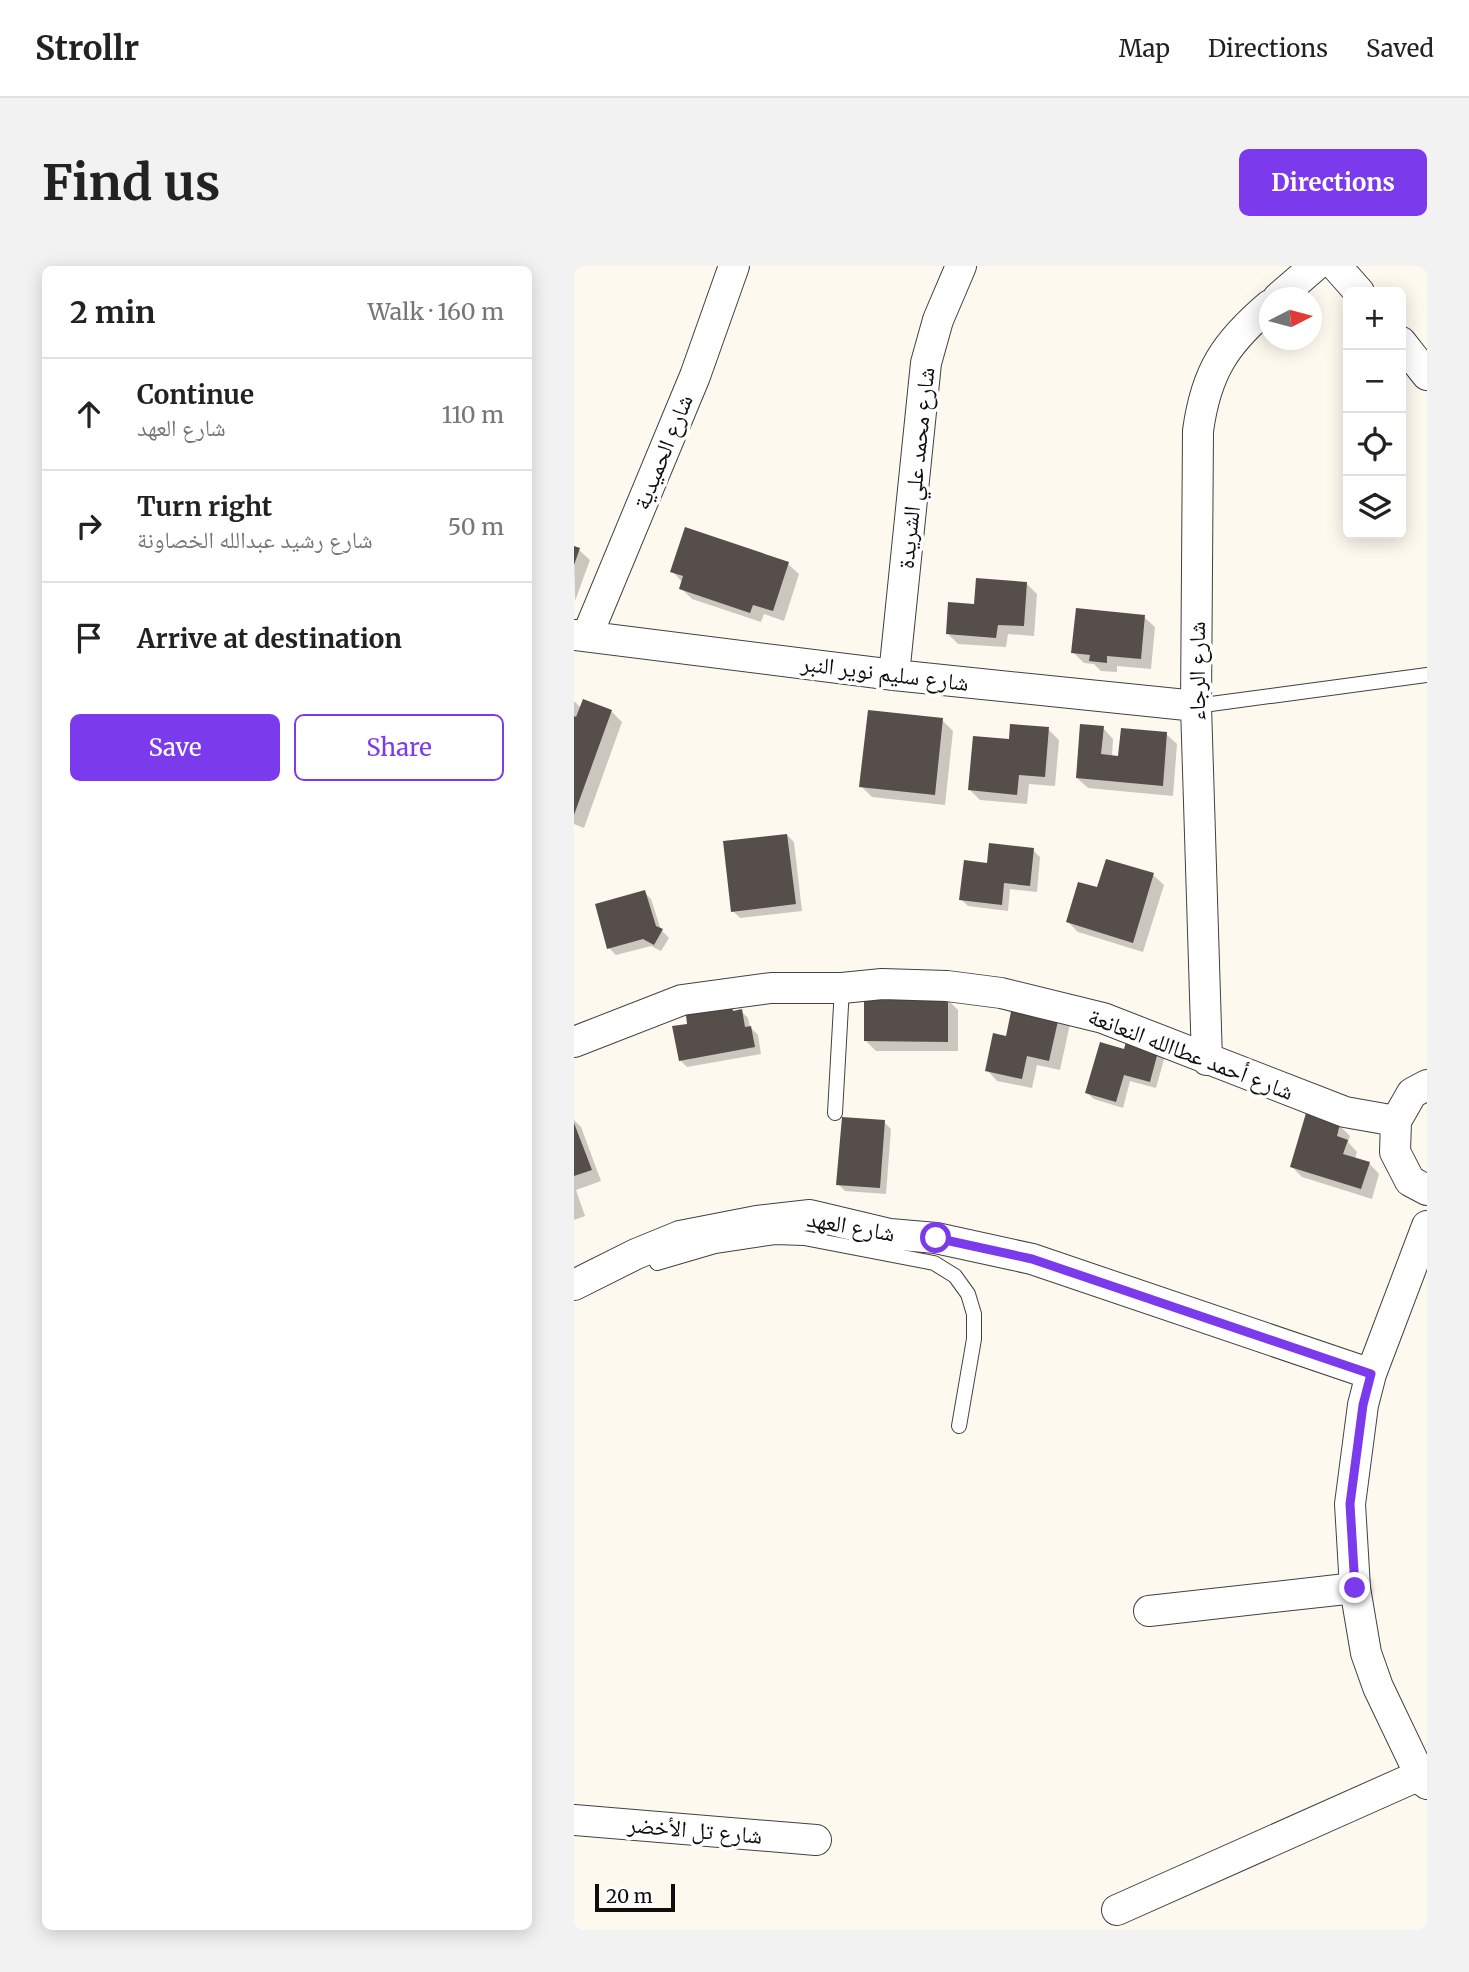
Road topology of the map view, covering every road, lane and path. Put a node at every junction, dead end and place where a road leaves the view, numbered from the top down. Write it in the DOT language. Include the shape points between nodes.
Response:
graph roads {
  1 [pos="734,266"];
  2 [pos="961,266"];
  3 [pos="1315,266"];
  4 [pos="1336,266"];
  5 [pos="1291,287"];
  6 [pos="1355,287"];
  7 [pos="1259,314"];
  8 [pos="1406,348"];
  9 [pos="1427,375"];
  10 [pos="581,635"];
  11 [pos="894,675"];
  12 [pos="1427,675"];
  13 [pos="1196,706"];
  14 [pos="842,988"];
  15 [pos="574,1042"];
  16 [pos="1208,1060"];
  17 [pos="1427,1085"];
  18 [pos="835,1113"];
  19 [pos="1396,1121"];
  20 [pos="1427,1191"];
  21 [pos="1427,1226"];
  22 [pos="849,1235"];
  23 [pos="657,1263"];
  24 [pos="574,1285"];
  25 [pos="1371,1374"];
  26 [pos="959,1426"];
  27 [pos="1355,1588"];
  28 [pos="1149,1611"];
  29 [pos="1423,1779"];
  30 [pos="574,1820"];
  31 [pos="816,1840"];
  32 [pos="1117,1910"];
  1 -- 10 [label="street, شارع الحميدية" via="695,376"];
  2 -- 11 [label="street, شارع محمد علي الشريدة" via="926,363"];
  3 -- 5 [label="street"];
  4 -- 6 [label="street"];
  7 -- 13 [label="street, شارع الرجاء" via="1233,339 1202,401"];
  8 -- 9 [label="street"];
  10 -- 11 [label="street, شارع سليم نوير النبر"];
  11 -- 13 [label="street, شارع سليم نوير النبر"];
  12 -- 13 [label="lane"];
  13 -- 16 [label="street, شارع الرجاء"];
  14 -- 15 [label="street, شارع أحمد عطاالله النعانعة" via="771,988 682,1000"];
  14 -- 16 [label="street, شارع أحمد عطاالله النعانعة" via="947,986 1001,993 1103,1018"];
  14 -- 18 [label="lane"];
  16 -- 19 [label="street, شارع أحمد عطاالله النعانعة" via="1345,1112"];
  17 -- 19 [label="street" via="1412,1093"];
  19 -- 20 [label="street" via="1395,1152 1410,1181"];
  21 -- 25 [label="street"];
  22 -- 23 [label="lane" via="775,1237 715,1246"];
  22 -- 24 [label="street, شارع العهد" via="810,1215 743,1223 680,1236"];
  22 -- 25 [label="street, شارع العهد" via="936,1238 1032,1259"];
  22 -- 26 [label="lane" via="934,1263 956,1276 968,1294 974,1339"];
  25 -- 27 [label="street" via="1350,1504"];
  27 -- 28 [label="street"];
  27 -- 29 [label="street" via="1366,1653 1378,1687"];
  29 -- 32 [label="street"];
  30 -- 31 [label="street, شارع تل الأخضر"];
}
